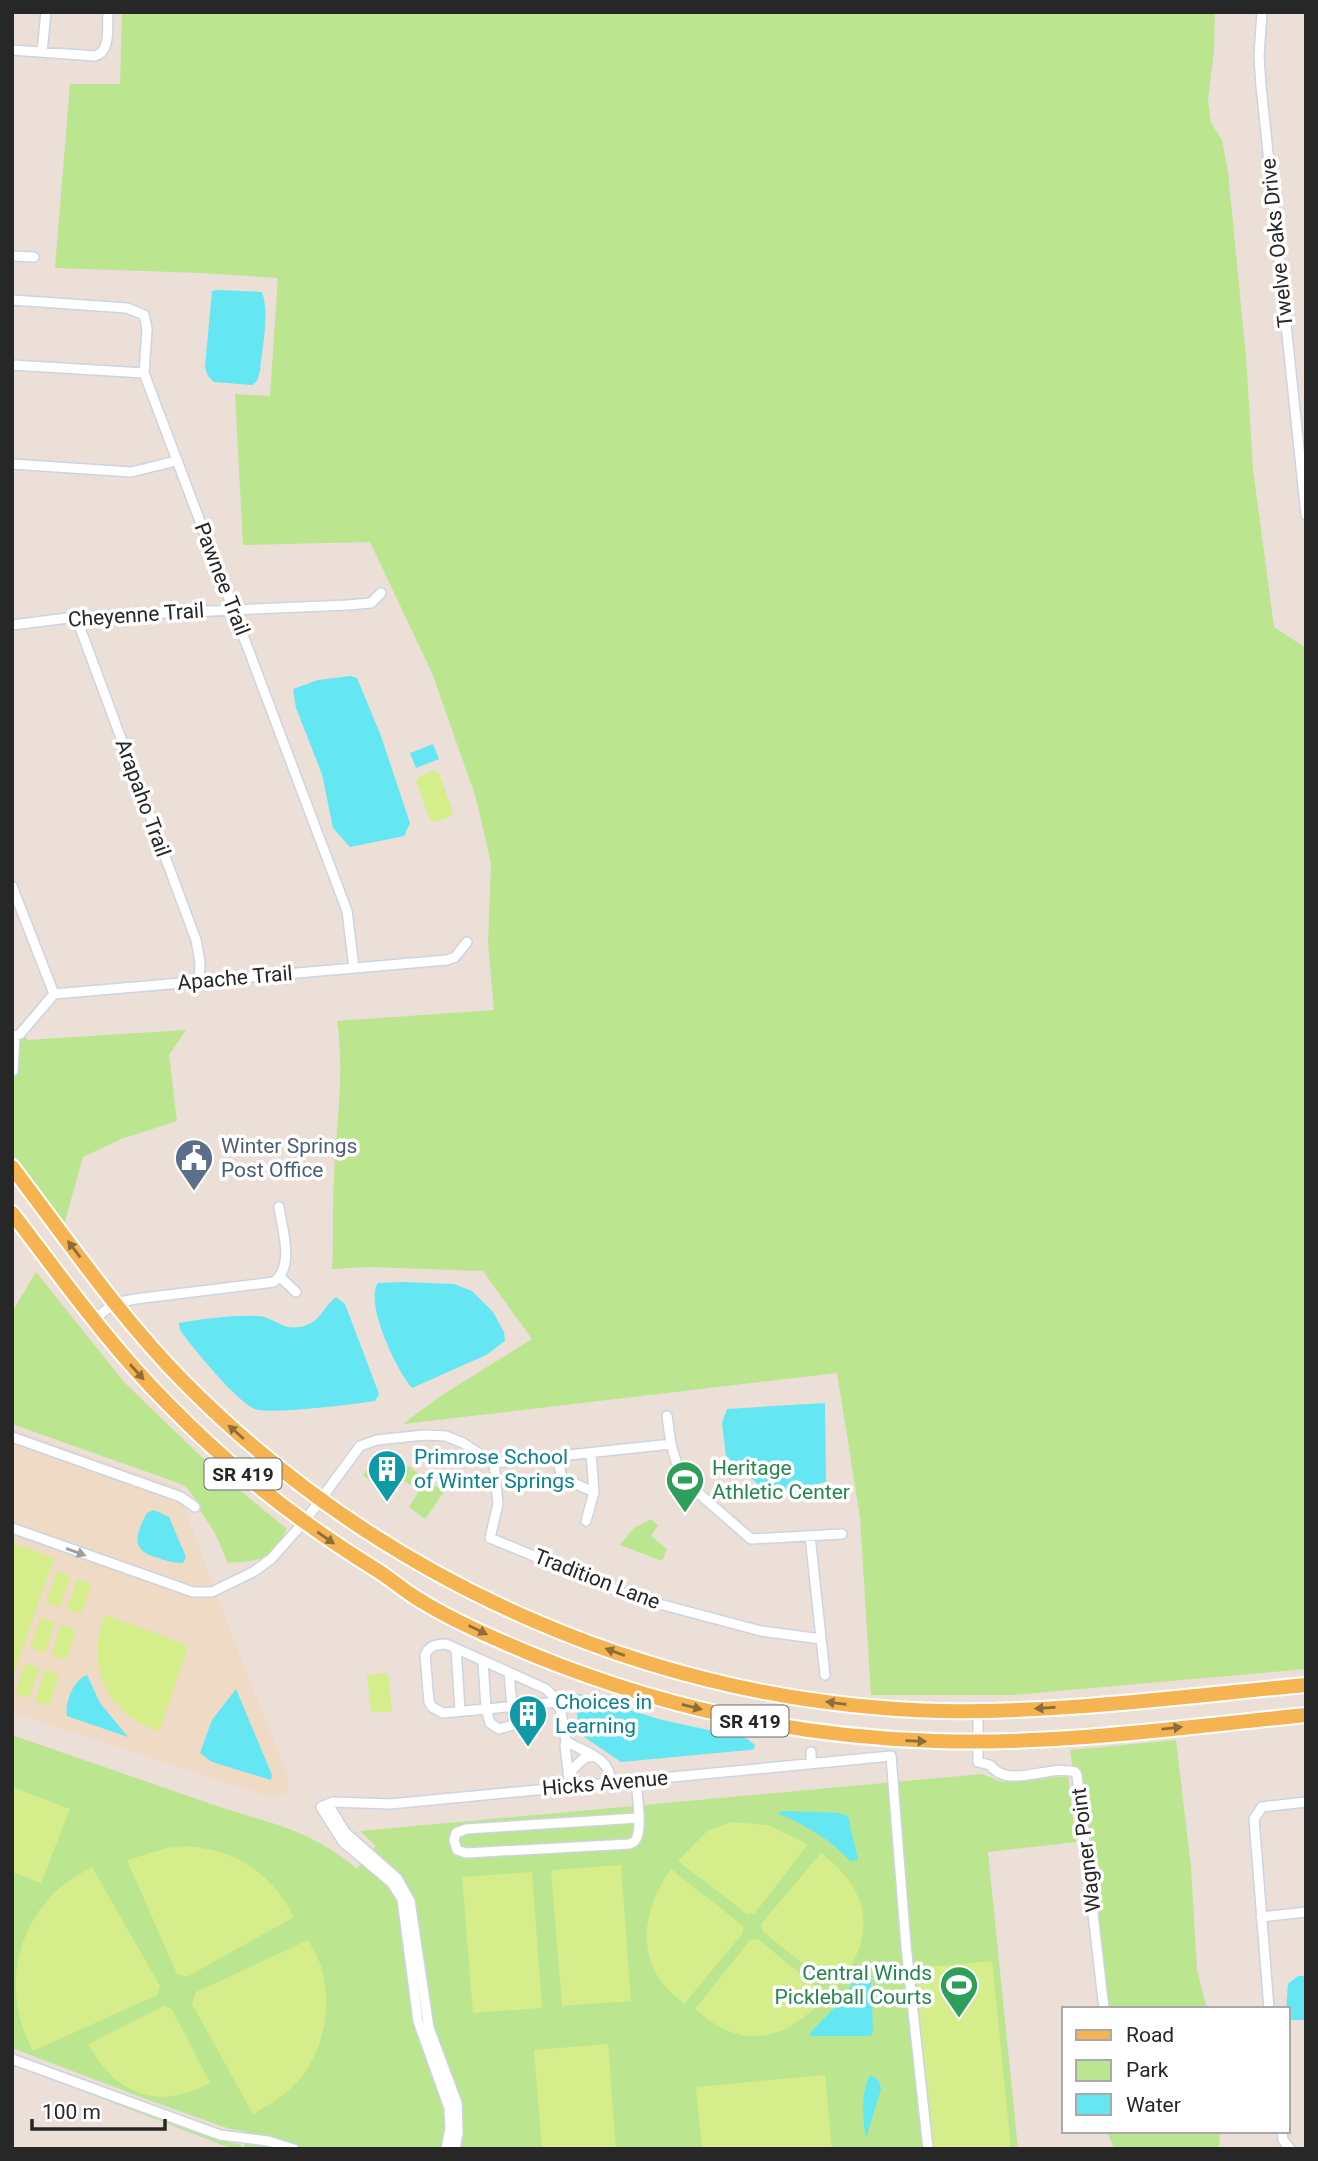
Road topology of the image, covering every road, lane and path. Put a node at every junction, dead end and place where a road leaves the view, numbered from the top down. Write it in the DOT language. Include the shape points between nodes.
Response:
graph roads {
  1 [pos="46,12"];
  2 [pos="108,12"];
  3 [pos="1262,12"];
  4 [pos="12,50"];
  5 [pos="42,52"];
  6 [pos="12,256"];
  7 [pos="34,257"];
  8 [pos="12,300"];
  9 [pos="12,365"];
  10 [pos="144,373"];
  11 [pos="176,461"];
  12 [pos="12,464"];
  13 [pos="1306,515"];
  14 [pos="381,593"];
  15 [pos="234,609"];
  16 [pos="76,617"];
  17 [pos="12,625"];
  18 [pos="12,887"];
  19 [pos="467,942"];
  20 [pos="354,968"];
  21 [pos="199,981"];
  22 [pos="54,994"];
  23 [pos="14,1036"];
  24 [pos="13,1071"];
  25 [pos="12,1167"];
  26 [pos="279,1207"];
  27 [pos="12,1213"];
  28 [pos="280,1276"];
  29 [pos="296,1292"];
  30 [pos="115,1303"];
  31 [pos="93,1320"];
  32 [pos="667,1416"];
  33 [pos="12,1437"];
  34 [pos="671,1444"];
  35 [pos="591,1453"];
  36 [pos="556,1457"];
  37 [pos="494,1464"];
  38 [pos="594,1492"];
  39 [pos="321,1500"];
  40 [pos="195,1507"];
  41 [pos="586,1521"];
  42 [pos="304,1522"];
  43 [pos="12,1528"];
  44 [pos="842,1534"];
  45 [pos="810,1536"];
  46 [pos="821,1639"];
  47 [pos="456,1649"];
  48 [pos="483,1661"];
  49 [pos="509,1672"];
  50 [pos="825,1675"];
  51 [pos="1306,1685"];
  52 [pos="559,1702"];
  53 [pos="513,1706"];
  54 [pos="486,1709"];
  55 [pos="460,1711"];
  56 [pos="978,1711"];
  57 [pos="1306,1715"];
  58 [pos="566,1741"];
  59 [pos="978,1742"];
  60 [pos="811,1752"];
  61 [pos="594,1756"];
  62 [pos="811,1764"];
  63 [pos="568,1774"];
  64 [pos="636,1780"];
  65 [pos="611,1782"];
  66 [pos="570,1786"];
  67 [pos="1306,1802"];
  68 [pos="324,1806"];
  69 [pos="638,1818"];
  70 [pos="1306,1912"];
  71 [pos="1261,1917"];
  72 [pos="1104,2007"];
  73 [pos="1269,2007"];
  74 [pos="12,2059"];
  75 [pos="1282,2133"];
  76 [pos="294,2149"];
  77 [pos="446,2149"];
  78 [pos="455,2149"];
  79 [pos="929,2149"];
  80 [pos="1290,2149"];
  1 -- 5 [label="street"];
  2 -- 5 [label="street" via="101,54"];
  3 -- 13 [label="street, Twelve Oaks Drive" via="1261,86"];
  4 -- 5 [label="street"];
  6 -- 7 [label="street"];
  8 -- 10 [label="street, Pawnee Trail" via="127,309 144,315"];
  9 -- 10 [label="street"];
  10 -- 11 [label="street, Pawnee Trail"];
  11 -- 12 [label="street" via="131,472"];
  11 -- 15 [label="street, Pawnee Trail"];
  14 -- 15 [label="street, Cheyenne Trail" via="371,603"];
  15 -- 16 [label="street, Cheyenne Trail"];
  15 -- 20 [label="street, Pawnee Trail" via="347,911"];
  16 -- 17 [label="street, Cheyenne Trail"];
  16 -- 21 [label="street, Arapaho Trail" via="196,940"];
  18 -- 22 [label="street"];
  19 -- 20 [label="street, Apache Trail" via="456,957 447,960"];
  20 -- 21 [label="street, Apache Trail"];
  21 -- 22 [label="street, Apache Trail"];
  22 -- 23 [label="street"];
  23 -- 24 [label="street"];
  30 -- 25 [label="main road, SR 419, one-way"];
  26 -- 28 [label="street" via="286,1255"];
  27 -- 31 [label="main road, SR 419"];
  28 -- 29 [label="street"];
  28 -- 30 [label="street" via="264,1284"];
  30 -- 31 [label="street"];
  39 -- 30 [label="main road, SR 419, one-way" via="211,1408"];
  31 -- 42 [label="main road, SR 419, one-way" via="192,1428"];
  32 -- 34 [label="street"];
  33 -- 40 [label="street" via="181,1497"];
  34 -- 35 [label="street"];
  34 -- 45 [label="street" via="681,1478 751,1539"];
  35 -- 36 [label="street"];
  35 -- 38 [label="street"];
  36 -- 37 [label="street"];
  36 -- 38 [label="street" via="562,1478"];
  37 -- 39 [label="street" via="446,1436 377,1440 360,1446"];
  37 -- 46 [label="street, Tradition Lane" via="498,1504 490,1538 633,1597 761,1631"];
  38 -- 41 [label="street"];
  39 -- 42 [label="street"];
  56 -- 39 [label="main road, SR 419, one-way" via="902,1709 793,1697 626,1657 473,1593"];
  43 -- 42 [label="street, one-way" via="193,1592 212,1592 271,1559"];
  42 -- 59 [label="main road, SR 419, one-way" via="418,1599 537,1656 617,1686 791,1728 864,1738"];
  44 -- 45 [label="street"];
  45 -- 46 [label="street"];
  46 -- 50 [label="street"];
  47 -- 48 [label="street"];
  47 -- 55 [label="street"];
  47 -- 55 [label="street" via="434,1645 425,1655 432,1707 443,1713"];
  48 -- 49 [label="street"];
  48 -- 54 [label="street"];
  49 -- 52 [label="street" via="547,1689"];
  49 -- 53 [label="street"];
  51 -- 56 [label="main road, SR 419, one-way"];
  52 -- 53 [label="street"];
  52 -- 58 [label="street"];
  53 -- 54 [label="street"];
  53 -- 54 [label="street" via="513,1725 499,1729 490,1723"];
  54 -- 55 [label="street"];
  56 -- 59 [label="street"];
  59 -- 57 [label="main road, SR 419, one-way"];
  58 -- 61 [label="street"];
  58 -- 63 [label="street"];
  59 -- 72 [label="street, Wagner Point" via="978,1762 1002,1775 1062,1769 1077,1775"];
  60 -- 62 [label="street"];
  61 -- 63 [label="street" via="584,1758"];
  61 -- 65 [label="street" via="605,1762"];
  62 -- 64 [label="street, Hicks Avenue"];
  62 -- 79 [label="street, Hicks Avenue" via="891,1756"];
  63 -- 66 [label="street"];
  64 -- 65 [label="street, Hicks Avenue"];
  64 -- 69 [label="street"];
  65 -- 66 [label="street, Hicks Avenue"];
  66 -- 68 [label="street, Hicks Avenue"];
  67 -- 71 [label="street" via="1262,1807 1254,1819"];
  68 -- 77 [label="street" via="343,1842 392,1883 402,1899 418,2021 449,2108"];
  68 -- 78 [label="street" via="345,1832 397,1878 410,1901 429,2028 457,2103"];
  69 -- 69 [label="street" via="637,1837 629,1844 466,1853 454,1844 456,1833 466,1829"];
  70 -- 71 [label="street"];
  71 -- 73 [label="street"];
  74 -- 76 [label="street" via="220,2136"];
  75 -- 80 [label="street"];
}
